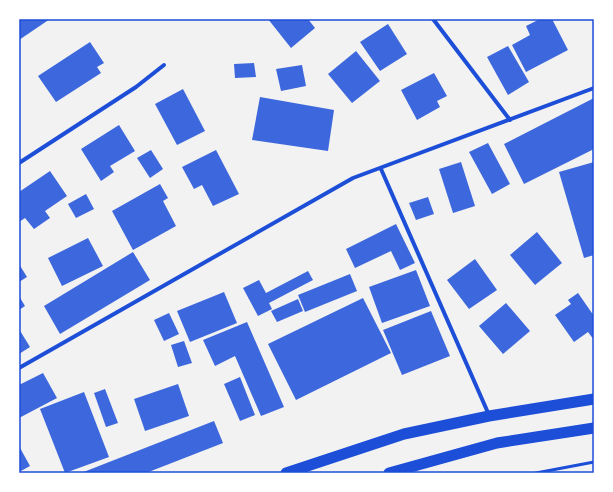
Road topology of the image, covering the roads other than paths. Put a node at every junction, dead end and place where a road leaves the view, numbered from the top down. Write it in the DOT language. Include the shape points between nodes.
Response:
graph roads {
  1 [pos="433,19"];
  2 [pos="164,65"];
  3 [pos="594,88"];
  4 [pos="510,120"];
  5 [pos="19,163"];
  6 [pos="381,169"];
  7 [pos="19,368"];
  8 [pos="594,400"];
  9 [pos="489,416"];
  10 [pos="594,428"];
  11 [pos="594,462"];
  12 [pos="556,471"];
  13 [pos="286,473"];
  14 [pos="389,473"];
  15 [pos="536,473"];
  1 -- 4 [label="street"];
  2 -- 5 [label="street" via="136,87"];
  3 -- 4 [label="street"];
  4 -- 6 [label="street"];
  6 -- 7 [label="street" via="353,178"];
  6 -- 9 [label="street"];
  8 -- 9 [label="highway"];
  9 -- 13 [label="highway" via="404,434"];
  10 -- 14 [label="highway" via="497,443"];
  11 -- 12 [label="lane"];
  12 -- 15 [label="lane"];
}
